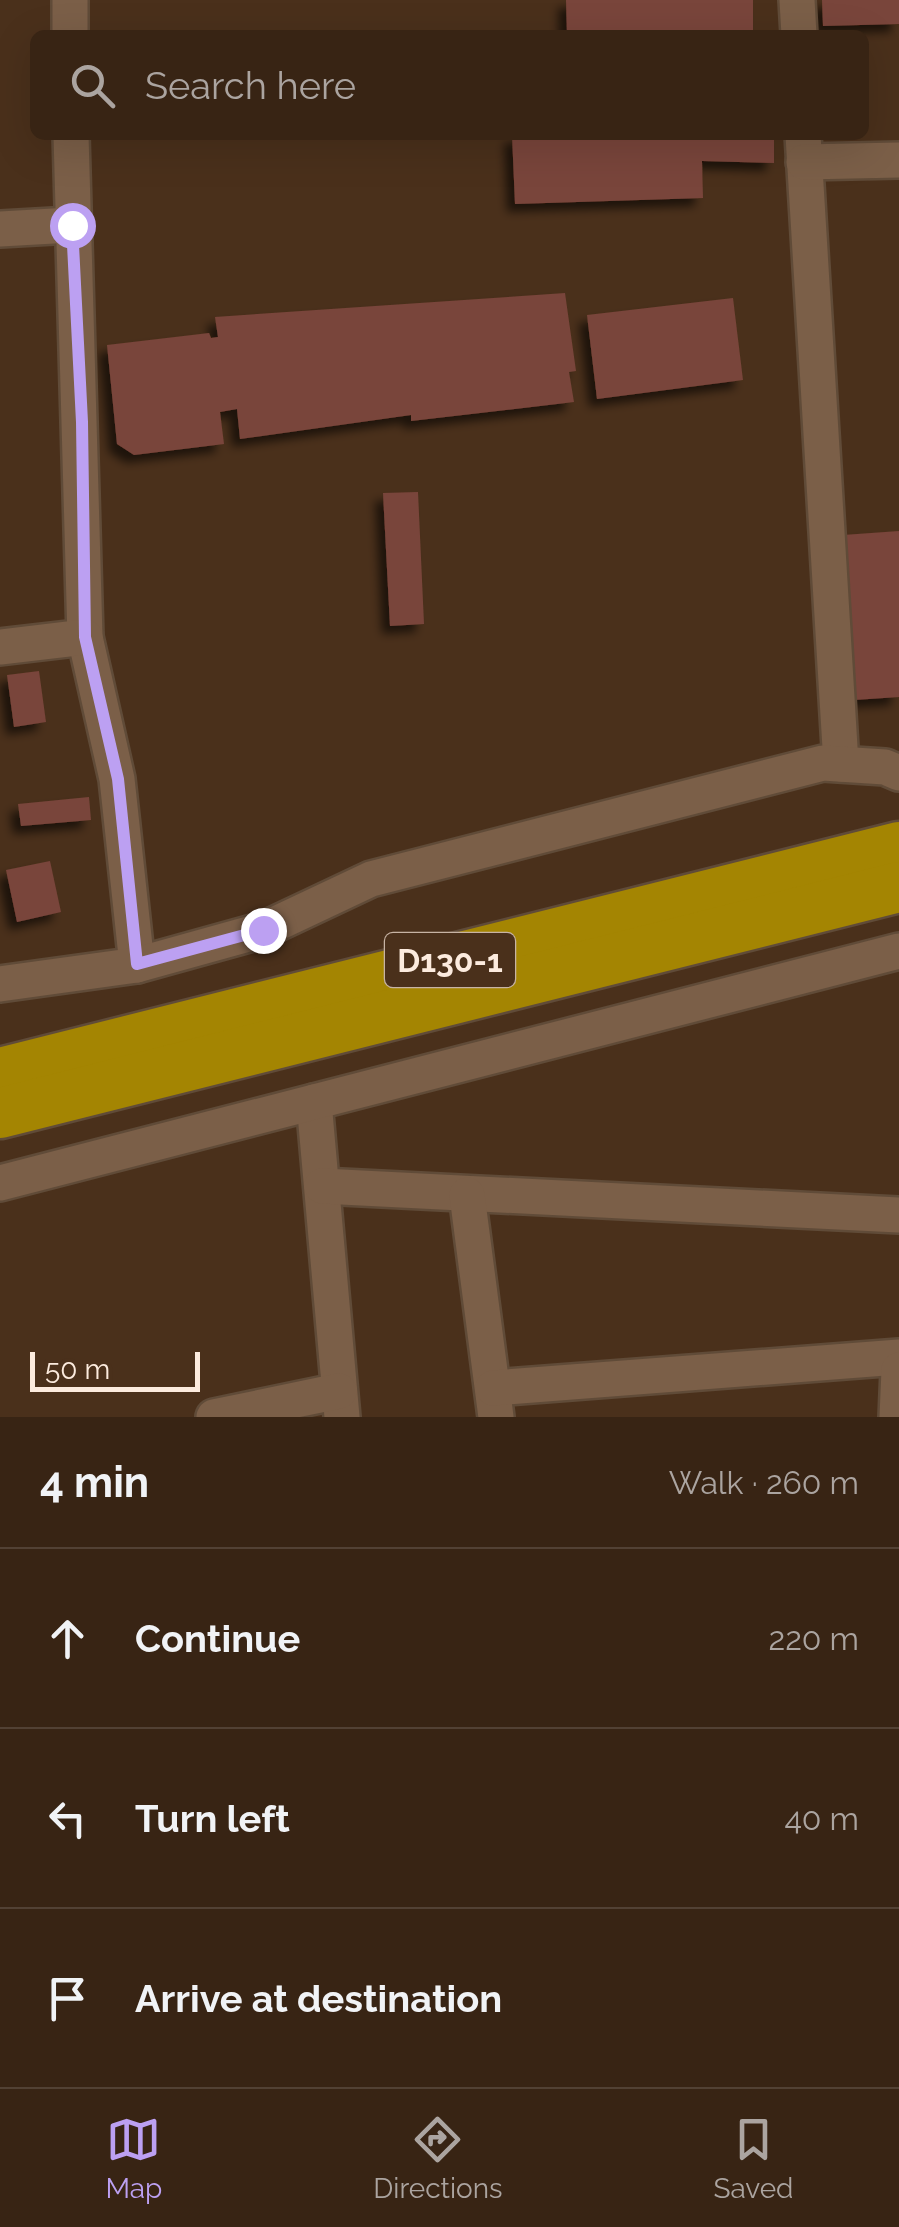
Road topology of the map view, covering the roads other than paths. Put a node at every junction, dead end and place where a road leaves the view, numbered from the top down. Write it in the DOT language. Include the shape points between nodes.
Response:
graph roads {
  1 [pos="70,0"];
  2 [pos="797,0"];
  3 [pos="70,30"];
  4 [pos="799,30"];
  5 [pos="71,140"];
  6 [pos="804,148"];
  7 [pos="899,160"];
  8 [pos="72,225"];
  9 [pos="0,230"];
  10 [pos="85,637"];
  11 [pos="0,647"];
  12 [pos="841,764"];
  13 [pos="899,774"];
  14 [pos="899,847"];
  15 [pos="899,887"];
  16 [pos="899,951"];
  17 [pos="137,964"];
  18 [pos="0,984"];
  19 [pos="0,1073"];
  20 [pos="314,1102"];
  21 [pos="0,1112"];
  22 [pos="0,1184"];
  23 [pos="322,1186"];
  24 [pos="467,1195"];
  25 [pos="899,1214"];
  26 [pos="899,1357"];
  27 [pos="899,1370"];
  28 [pos="495,1403"];
  29 [pos="340,1404"];
  30 [pos="214,1417"];
  31 [pos="897,1417"];
  1 -- 3 [label="street"];
  2 -- 4 [label="street"];
  5 -- 8 [label="street"];
  6 -- 7 [label="street"];
  6 -- 12 [label="street"];
  8 -- 9 [label="street"];
  8 -- 10 [label="street"];
  10 -- 11 [label="street"];
  10 -- 17 [label="street" via="118,779"];
  12 -- 13 [label="street"];
  12 -- 17 [label="street" via="823,763 371,879 263,930"];
  14 -- 19 [label="highway, D130-1"];
  15 -- 21 [label="highway, D130-1"];
  16 -- 20 [label="street"];
  17 -- 18 [label="street"];
  20 -- 22 [label="street"];
  20 -- 23 [label="street"];
  23 -- 24 [label="street"];
  23 -- 29 [label="street"];
  24 -- 25 [label="street"];
  24 -- 28 [label="street"];
  26 -- 28 [label="street"];
  27 -- 31 [label="street"];
  29 -- 30 [label="street"];
}
